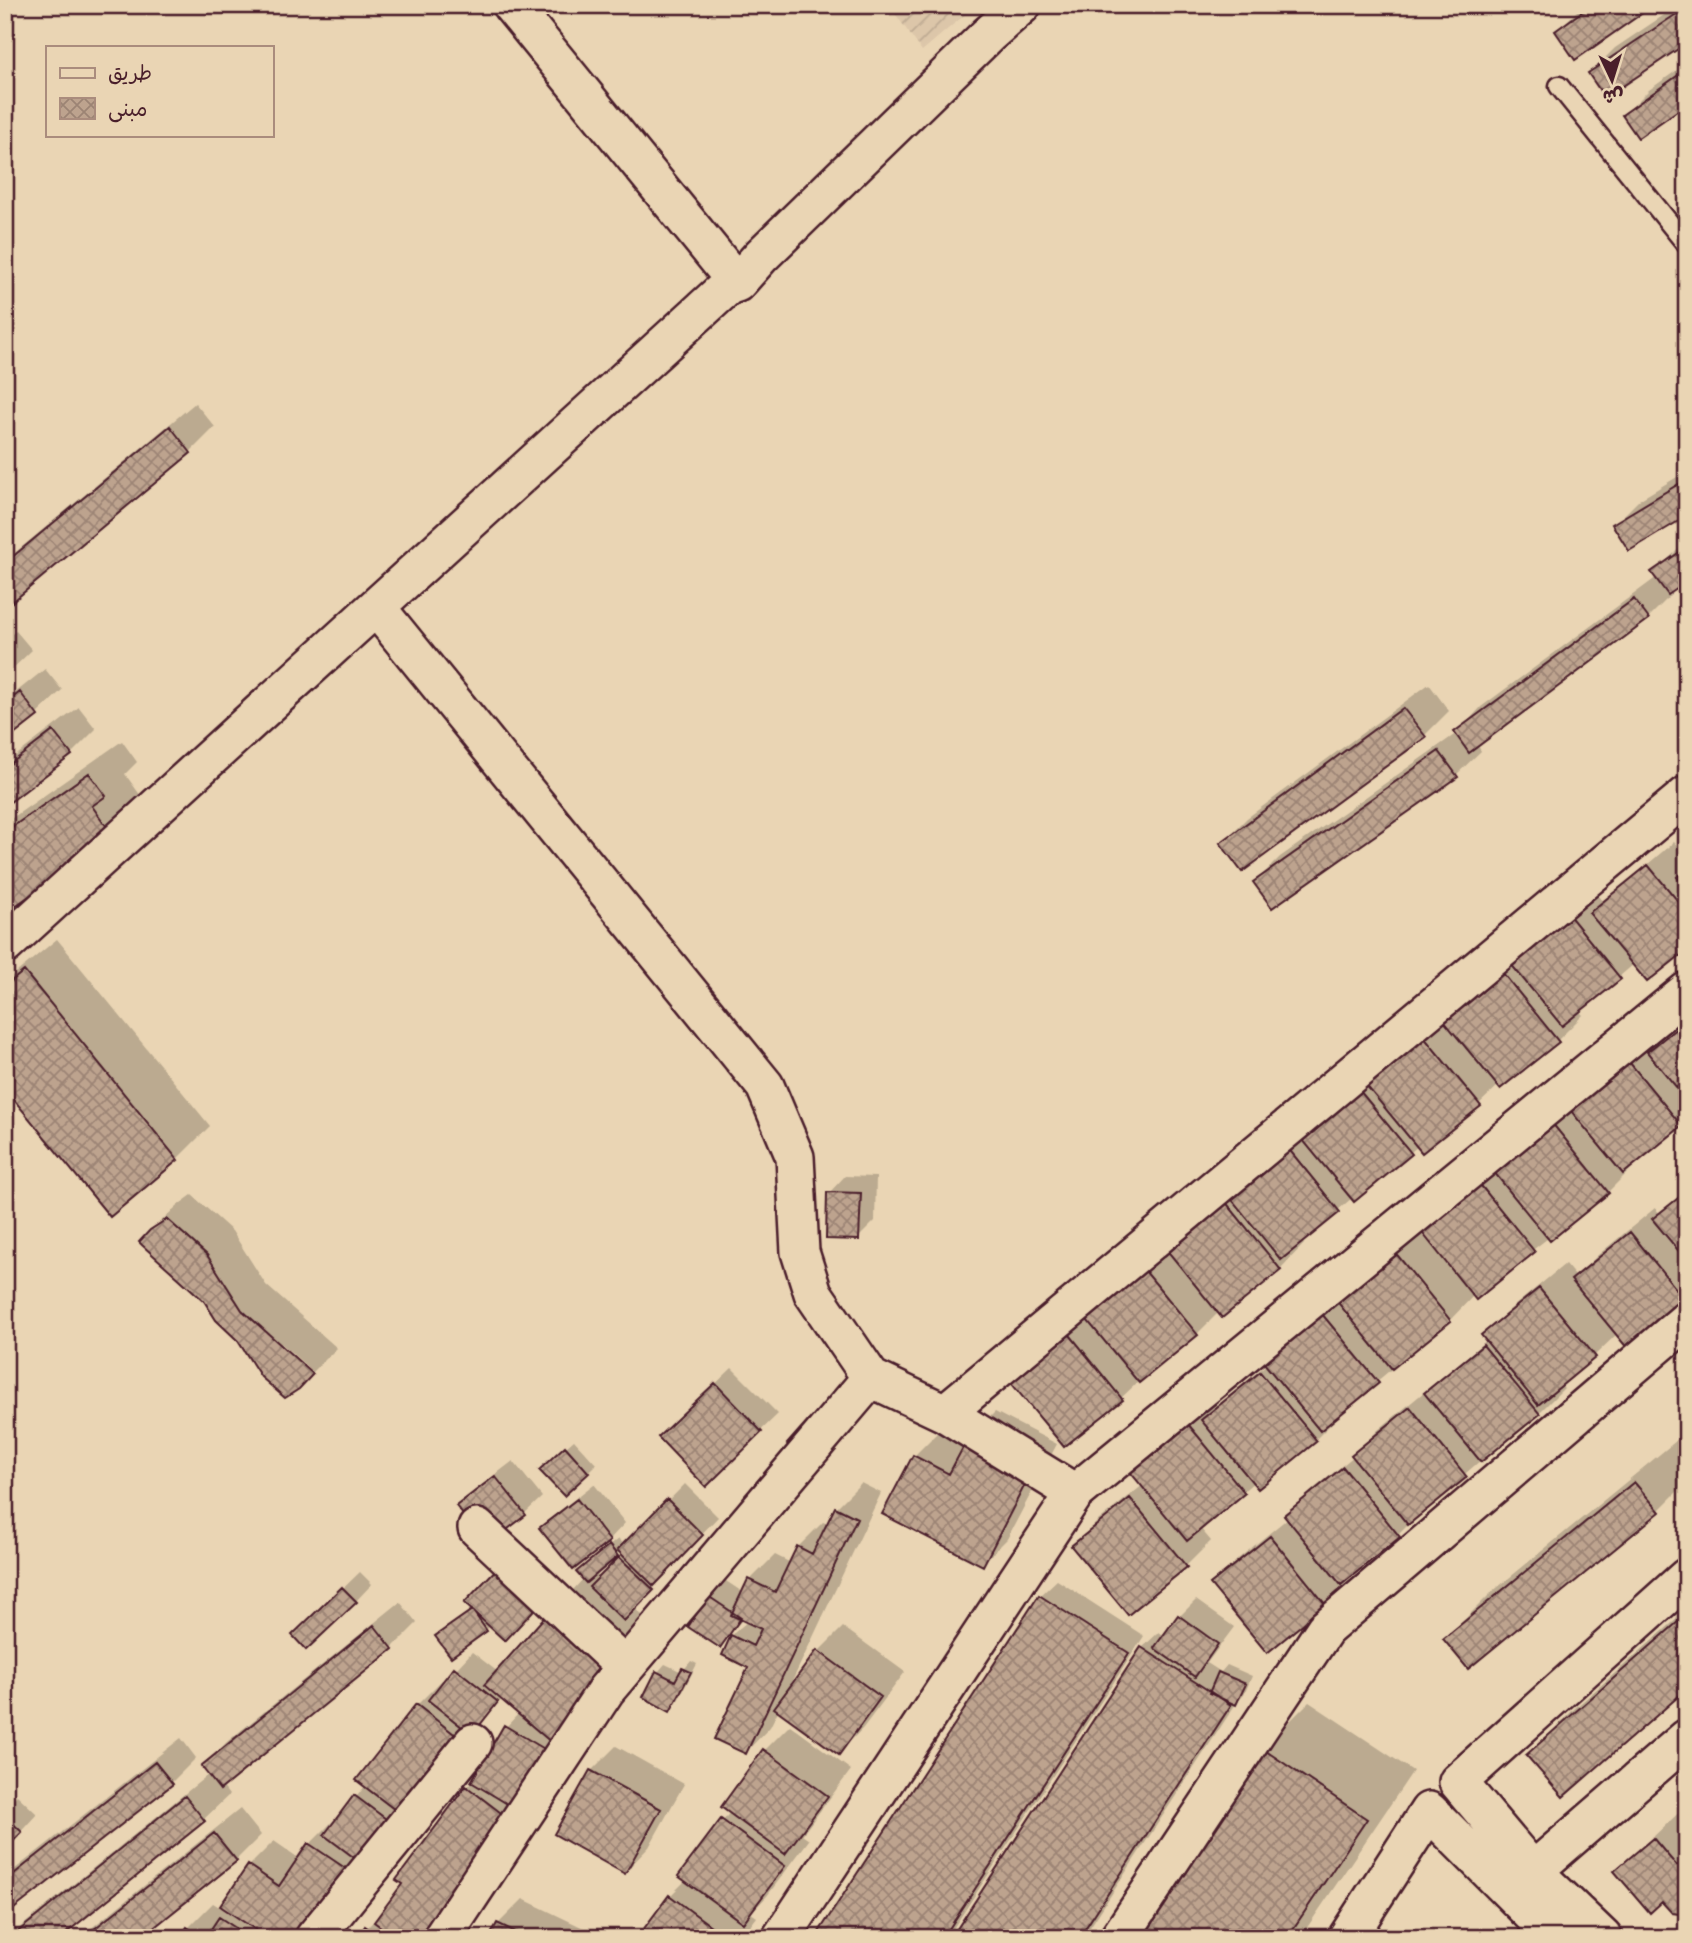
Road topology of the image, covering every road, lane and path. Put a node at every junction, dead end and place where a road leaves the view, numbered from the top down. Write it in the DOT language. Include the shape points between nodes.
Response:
graph roads {
  1 [pos="511,5"];
  2 [pos="1022,5"];
  3 [pos="1559,86"];
  4 [pos="1687,245"];
  5 [pos="737,283"];
  6 [pos="376,607"];
  7 [pos="1687,796"];
  8 [pos="5,945"];
  9 [pos="1687,991"];
  10 [pos="1687,1320"];
  11 [pos="871,1378"];
  12 [pos="945,1413"];
  13 [pos="1074,1493"];
  14 [pos="477,1528"];
  15 [pos="1687,1577"];
  16 [pos="625,1667"];
  17 [pos="1687,1738"];
  18 [pos="472,1744"];
  19 [pos="1533,1871"];
  20 [pos="314,1938"];
  21 [pos="442,1938"];
  22 [pos="781,1938"];
  23 [pos="1119,1938"];
  24 [pos="1346,1938"];
  25 [pos="1556,1938"];
  26 [pos="1602,1938"];
  1 -- 5 [label="street"];
  2 -- 5 [label="street"];
  3 -- 4 [label="lane"];
  5 -- 6 [label="street" via="720,293"];
  6 -- 8 [label="street"];
  6 -- 11 [label="street" via="765,1086 795,1157 800,1252 813,1293"];
  7 -- 12 [label="street"];
  9 -- 13 [label="street"];
  10 -- 23 [label="street" via="1325,1629"];
  11 -- 12 [label="street"];
  11 -- 16 [label="street"];
  12 -- 13 [label="street"];
  13 -- 22 [label="street"];
  14 -- 16 [label="street"];
  15 -- 19 [label="street" via="1458,1782"];
  16 -- 21 [label="street"];
  17 -- 19 [label="street"];
  18 -- 20 [label="street"];
  19 -- 26 [label="street"];
  24 -- 25 [label="street" via="1429,1811"];
}
